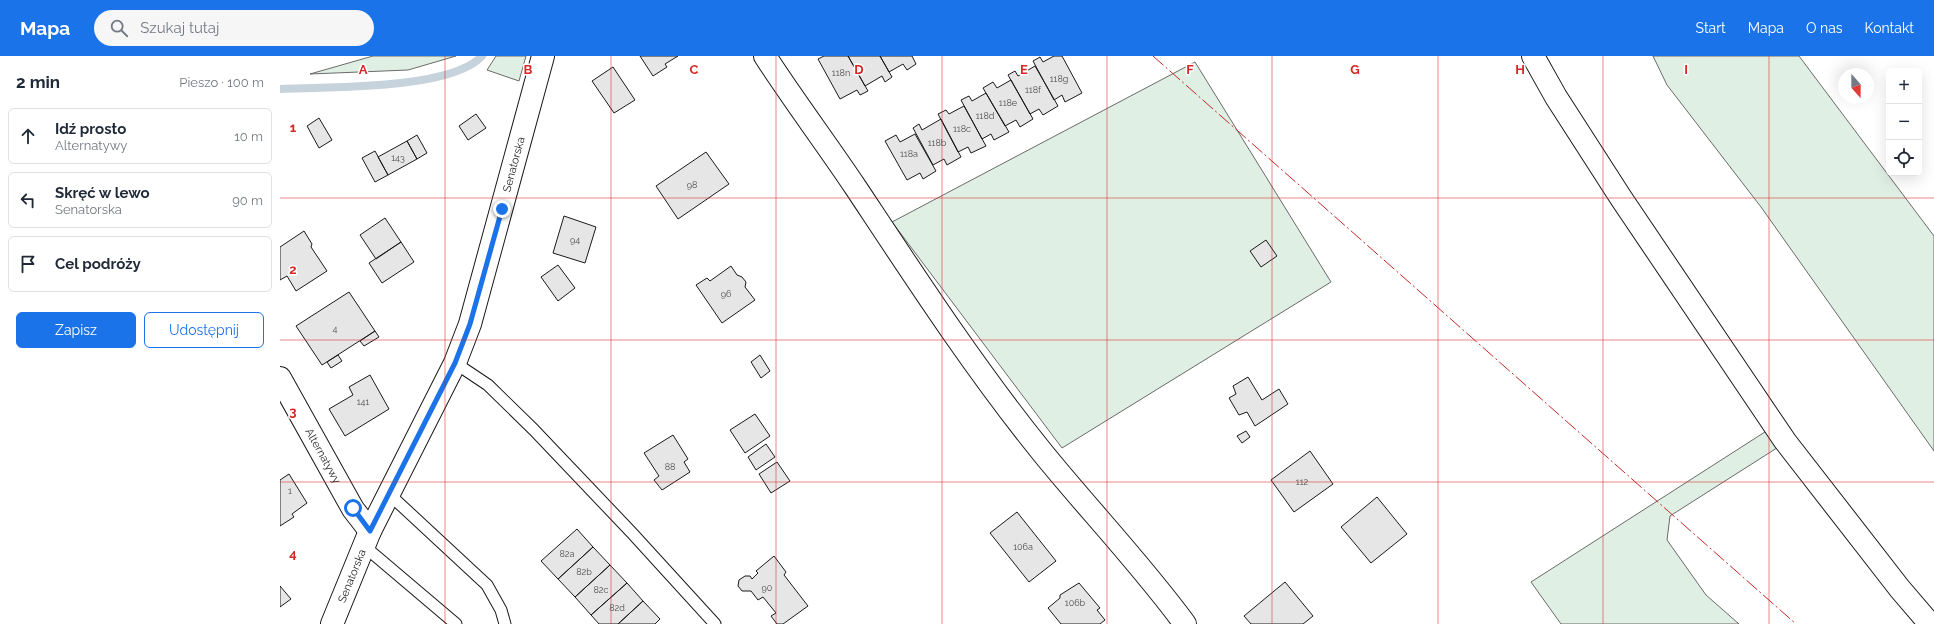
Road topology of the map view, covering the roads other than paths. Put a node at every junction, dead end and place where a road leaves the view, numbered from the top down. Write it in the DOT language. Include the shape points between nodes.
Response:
graph roads {
  1 [pos="543,56"];
  2 [pos="765,56"];
  3 [pos="1533,56"];
  4 [pos="455,363"];
  5 [pos="280,378"];
  6 [pos="388,494"];
  7 [pos="367,538"];
  8 [pos="332,624"];
  9 [pos="456,624"];
  10 [pos="505,624"];
  11 [pos="715,624"];
  12 [pos="1185,624"];
  13 [pos="1930,624"];
  1 -- 4 [label="street, Senatorska" via="489,258 470,324"];
  2 -- 12 [label="street" via="941,317 990,384 1042,452 1152,579"];
  3 -- 13 [label="street" via="1556,97 1621,198 1785,441"];
  4 -- 6 [label="street, Senatorska"];
  4 -- 11 [label="lane" via="488,385 534,430"];
  5 -- 7 [label="street, Alternatywy" via="353,508"];
  6 -- 7 [label="street, Senatorska"];
  6 -- 10 [label="lane" via="487,585 501,610"];
  7 -- 8 [label="street, Senatorska"];
  7 -- 9 [label="lane"];
}
